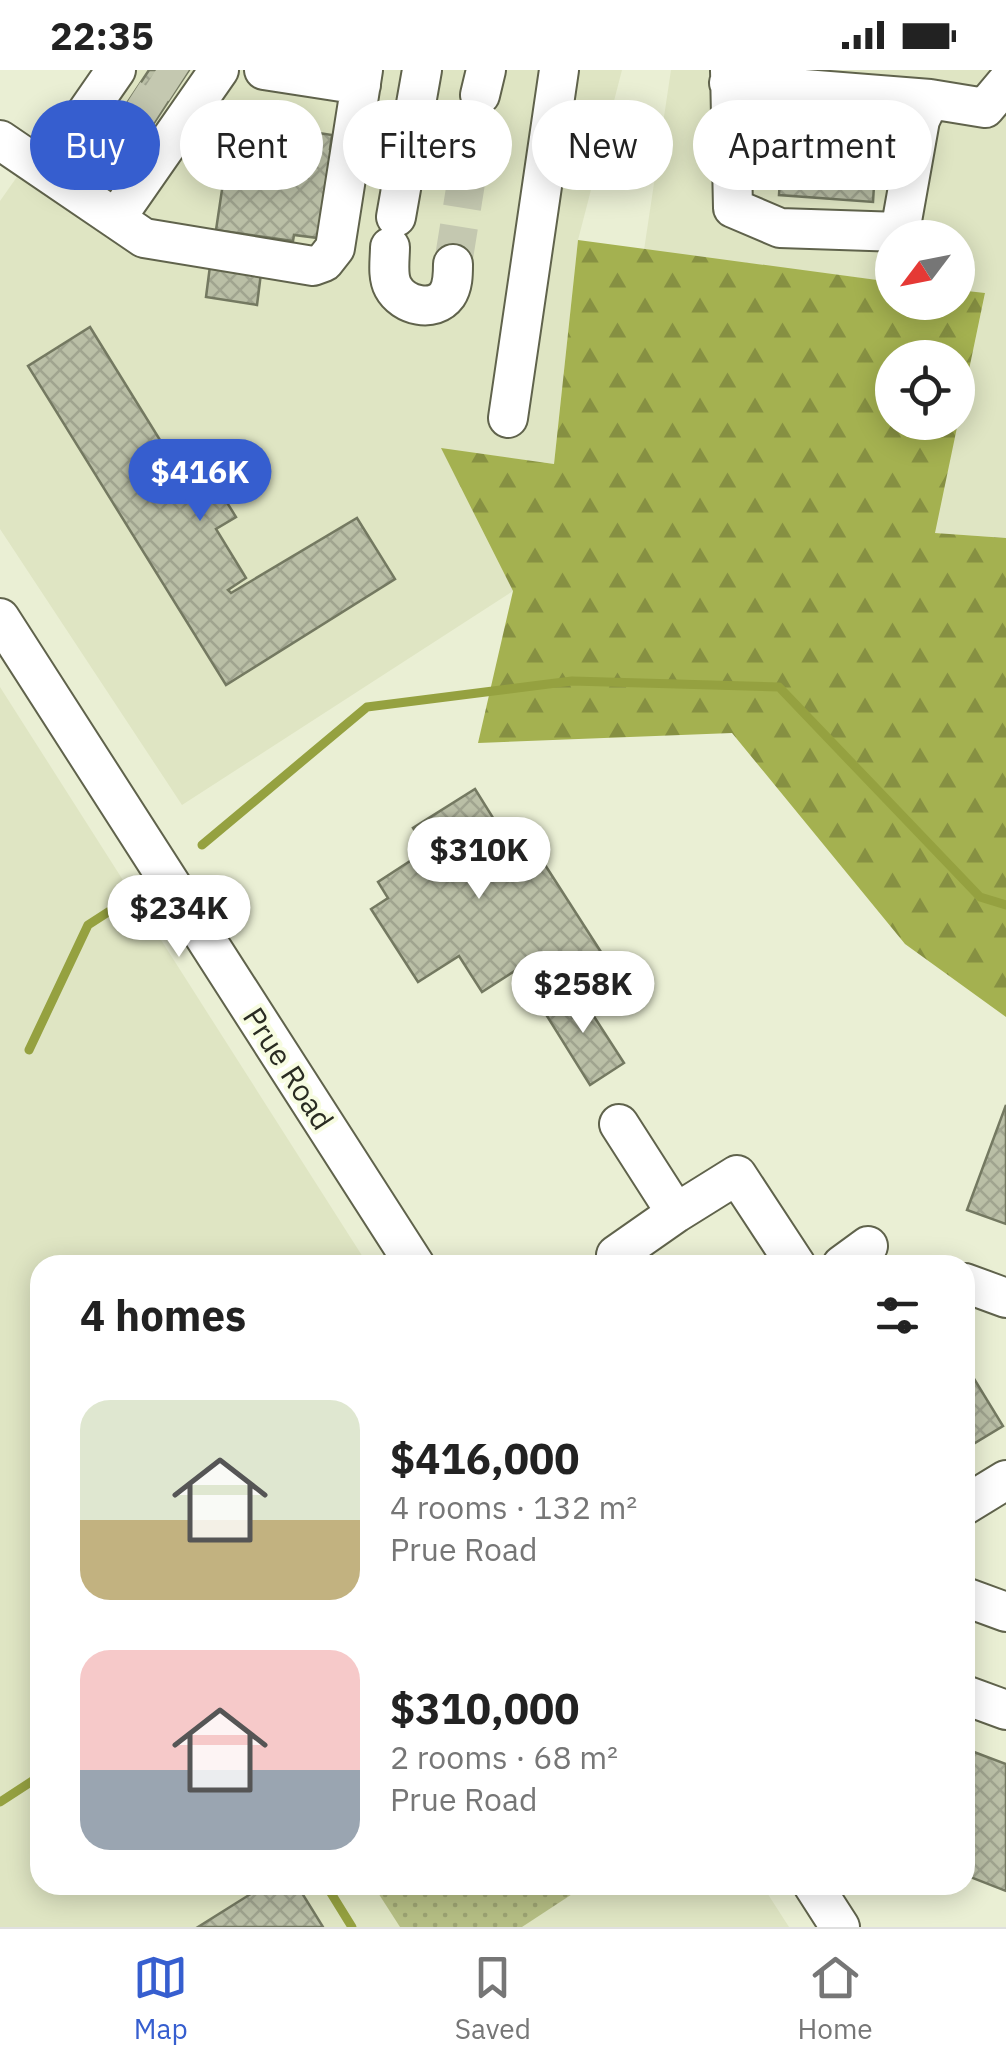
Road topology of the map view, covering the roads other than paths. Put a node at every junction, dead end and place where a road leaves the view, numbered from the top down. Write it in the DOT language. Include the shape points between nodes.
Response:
graph roads {
  1 [pos="264,70"];
  2 [pos="422,70"];
  3 [pos="559,70"];
  4 [pos="730,76"];
  5 [pos="362,77"];
  6 [pos="1006,83"];
  7 [pos="930,100"];
  8 [pos="932,100"];
  9 [pos="0,140"];
  10 [pos="30,160"];
  11 [pos="74,190"];
  12 [pos="133,190"];
  13 [pos="733,190"];
  14 [pos="908,190"];
  15 [pos="130,228"];
  16 [pos="454,264"];
  17 [pos="508,418"];
  18 [pos="0,618"];
  19 [pos="619,1124"];
  20 [pos="676,1212"];
  21 [pos="409,1255"];
  22 [pos="617,1255"];
  23 [pos="790,1255"];
  24 [pos="975,1287"];
  25 [pos="1006,1298"];
  26 [pos="1006,1480"];
  27 [pos="975,1500"];
  28 [pos="975,1600"];
  29 [pos="1006,1612"];
  30 [pos="975,1699"];
  31 [pos="1006,1710"];
  32 [pos="819,1895"];
  33 [pos="840,1927"];
  1 -- 5 [label="street"];
  2 -- 16 [label="street" via="393,232 393,287 412,303 444,300"];
  3 -- 17 [label="street"];
  4 -- 7 [label="street"];
  5 -- 15 [label="street" via="336,248 324,262 313,266"];
  6 -- 8 [label="street" via="985,108"];
  9 -- 10 [label="street"];
  11 -- 15 [label="street"];
  12 -- 15 [label="street"];
  13 -- 14 [label="street" via="733,208 780,228 900,232"];
  18 -- 21 [label="street, Prue Road"];
  19 -- 20 [label="street"];
  20 -- 22 [label="street"];
  20 -- 23 [label="street" via="737,1174"];
  24 -- 25 [label="street"];
  26 -- 27 [label="street"];
  28 -- 29 [label="street"];
  30 -- 31 [label="street"];
  32 -- 33 [label="street"];
}
